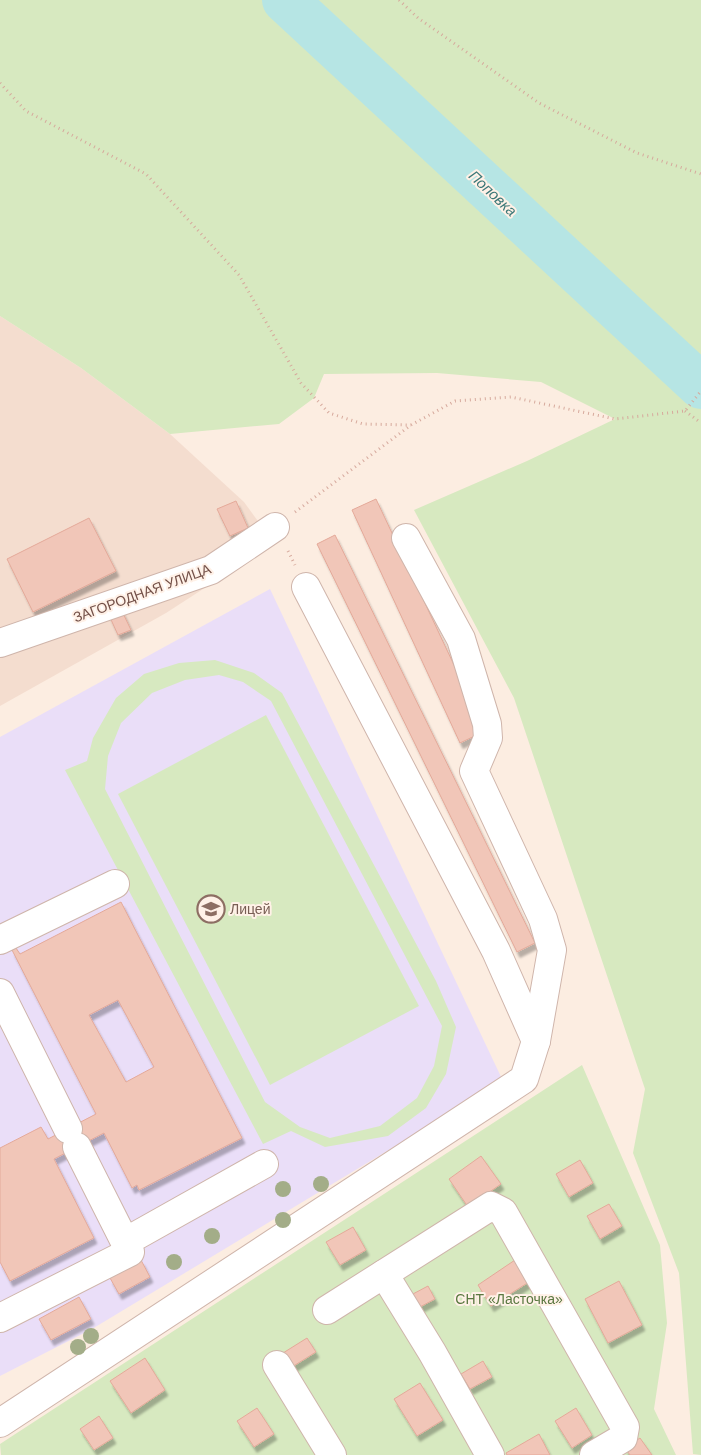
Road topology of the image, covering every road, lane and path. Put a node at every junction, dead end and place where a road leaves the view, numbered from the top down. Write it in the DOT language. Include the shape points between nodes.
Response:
graph roads {
  1 [pos="400,0"];
  2 [pos="0,83"];
  3 [pos="701,174"];
  4 [pos="701,391"];
  5 [pos="685,412"];
  6 [pos="701,423"];
  7 [pos="411,425"];
  8 [pos="275,527"];
  9 [pos="406,538"];
  10 [pos="306,587"];
  11 [pos="0,643"];
  12 [pos="115,884"];
  13 [pos="0,940"];
  14 [pos="0,993"];
  15 [pos="536,1041"];
  16 [pos="264,1164"];
  17 [pos="125,1242"];
  18 [pos="384,1274"];
  19 [pos="327,1310"];
  20 [pos="0,1318"];
  21 [pos="277,1365"];
  22 [pos="0,1423"];
  23 [pos="332,1455"];
  24 [pos="490,1455"];
  25 [pos="594,1455"];
  1 -- 3 [label="path" via="418,18 539,103 637,153"];
  2 -- 7 [label="path" via="26,111 146,174 240,275 301,383 329,413 363,424"];
  4 -- 5 [label="path"];
  5 -- 6 [label="path"];
  5 -- 7 [label="path" via="615,419 511,397 455,401"];
  7 -- 8 [label="path"];
  8 -- 10 [label="path"];
  8 -- 11 [label="street, ЗАГОРОДНАЯ УЛИЦА" via="211,570"];
  9 -- 15 [label="street" via="461,639 487,724 488,738 474,771 543,919 552,950"];
  10 -- 15 [label="street" via="496,951"];
  12 -- 13 [label="street"];
  14 -- 17 [label="street"];
  15 -- 22 [label="street" via="524,1080"];
  16 -- 17 [label="street"];
  17 -- 20 [label="street" via="130,1252"];
  18 -- 19 [label="street"];
  18 -- 24 [label="street"];
  18 -- 25 [label="street" via="491,1206 503,1212 625,1427 624,1438"];
  21 -- 23 [label="street"];
}
